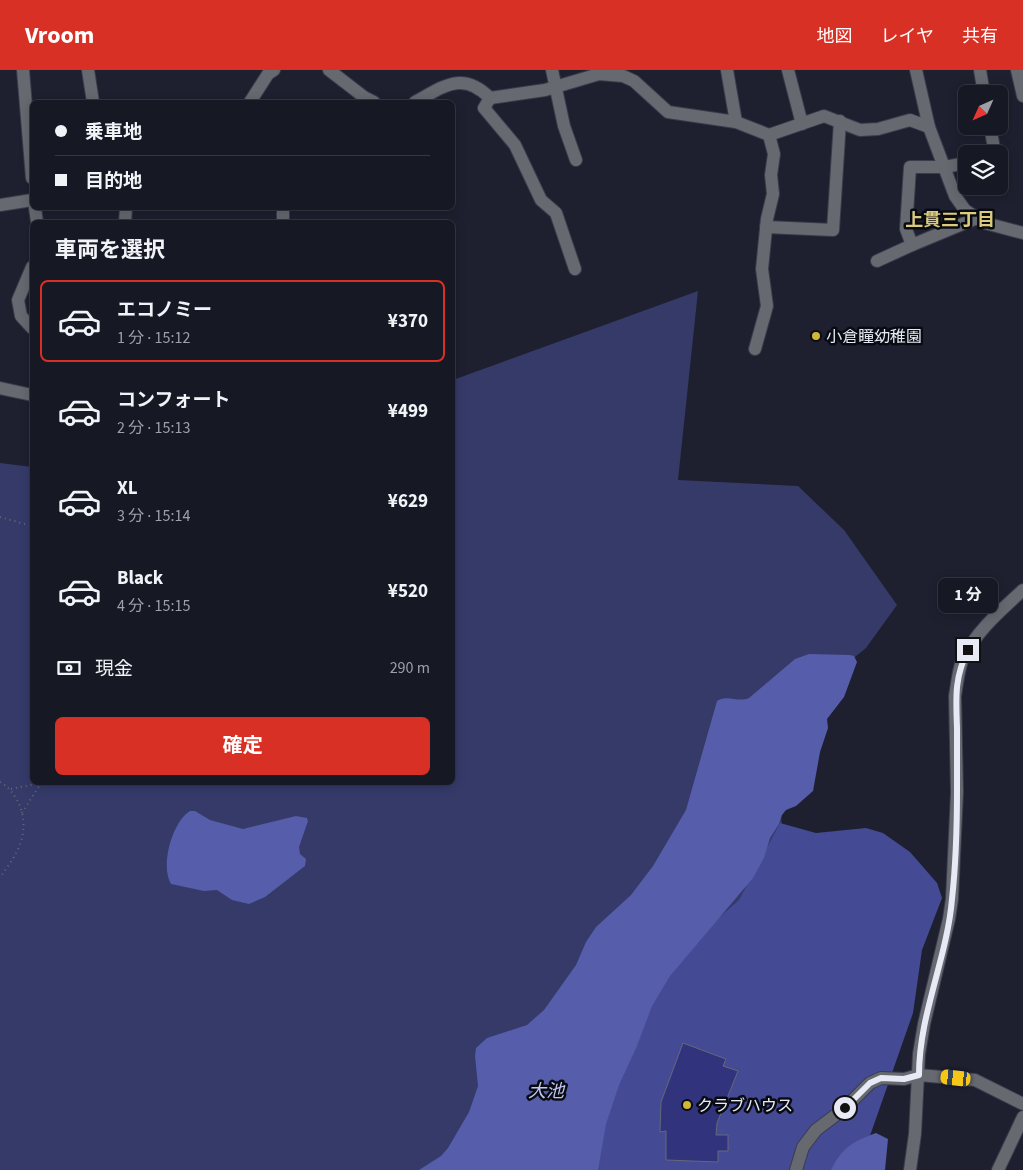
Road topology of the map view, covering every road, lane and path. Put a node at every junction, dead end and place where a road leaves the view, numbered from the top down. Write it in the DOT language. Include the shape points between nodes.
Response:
graph roads {
  1 [pos="23,70"];
  2 [pos="88,70"];
  3 [pos="274,70"];
  4 [pos="329,70"];
  5 [pos="552,70"];
  6 [pos="727,70"];
  7 [pos="788,70"];
  8 [pos="916,70"];
  9 [pos="980,70"];
  10 [pos="1020,73"];
  11 [pos="587,74"];
  12 [pos="982,85"];
  13 [pos="555,87"];
  14 [pos="1023,96"];
  15 [pos="490,98"];
  16 [pos="93,100"];
  17 [pos="251,100"];
  18 [pos="370,100"];
  19 [pos="418,100"];
  20 [pos="736,122"];
  21 [pos="840,122"];
  22 [pos="802,124"];
  23 [pos="929,127"];
  24 [pos="769,135"];
  25 [pos="30,154"];
  26 [pos="576,160"];
  27 [pos="958,165"];
  28 [pos="945,168"];
  29 [pos="30,200"];
  30 [pos="0,205"];
  31 [pos="977,218"];
  32 [pos="766,227"];
  33 [pos="1023,233"];
  34 [pos="912,245"];
  35 [pos="878,261"];
  36 [pos="575,269"];
  37 [pos="30,272"];
  38 [pos="30,326"];
  39 [pos="755,349"];
  40 [pos="0,388"];
  41 [pos="30,395"];
  42 [pos="0,518"];
  43 [pos="30,526"];
  44 [pos="1023,590"];
  45 [pos="0,782"];
  46 [pos="31,785"];
  47 [pos="40,785"];
  48 [pos="11,789"];
  49 [pos="21,813"];
  50 [pos="0,878"];
  51 [pos="919,1075"];
  52 [pos="1023,1104"];
  53 [pos="1023,1117"];
  54 [pos="796,1170"];
  55 [pos="910,1170"];
  56 [pos="998,1170"];
  1 -- 25 [label="street"];
  2 -- 16 [label="street"];
  3 -- 17 [label="street"];
  4 -- 18 [label="street"];
  5 -- 13 [label="street"];
  6 -- 20 [label="street"];
  7 -- 22 [label="street"];
  8 -- 23 [label="street"];
  9 -- 12 [label="street"];
  10 -- 14 [label="street"];
  11 -- 13 [label="street"];
  11 -- 20 [label="street" via="623,76 634,81 668,112"];
  13 -- 15 [label="street"];
  13 -- 26 [label="street"];
  15 -- 19 [label="street" via="480,88 460,81"];
  15 -- 36 [label="street" via="484,108 515,145 541,200 556,213"];
  20 -- 24 [label="street"];
  21 -- 22 [label="street" via="824,116"];
  21 -- 23 [label="street" via="860,130 878,129 910,120"];
  21 -- 32 [label="street" via="833,230"];
  22 -- 24 [label="street"];
  23 -- 28 [label="street"];
  24 -- 32 [label="street" via="774,154 773,194"];
  27 -- 28 [label="street"];
  28 -- 31 [label="street" via="955,196 964,210"];
  28 -- 34 [label="street" via="910,167 906,229"];
  29 -- 30 [label="street"];
  31 -- 33 [label="street"];
  31 -- 34 [label="street"];
  32 -- 39 [label="street" via="762,269 767,306"];
  34 -- 35 [label="street"];
  37 -- 38 [label="street" via="18,300 20,316"];
  40 -- 41 [label="street"];
  42 -- 43 [label="path"];
  44 -- 51 [label="street" via="973,643 959,672 955,696 957,792 952,899 924,1024"];
  45 -- 48 [label="path"];
  46 -- 48 [label="path"];
  47 -- 49 [label="path"];
  48 -- 49 [label="path"];
  49 -- 50 [label="path" via="21,842"];
  51 -- 52 [label="street" via="975,1080"];
  51 -- 54 [label="street" via="904,1079 881,1078 870,1083 816,1130 803,1147"];
  51 -- 55 [label="street"];
  53 -- 56 [label="street"];
}
